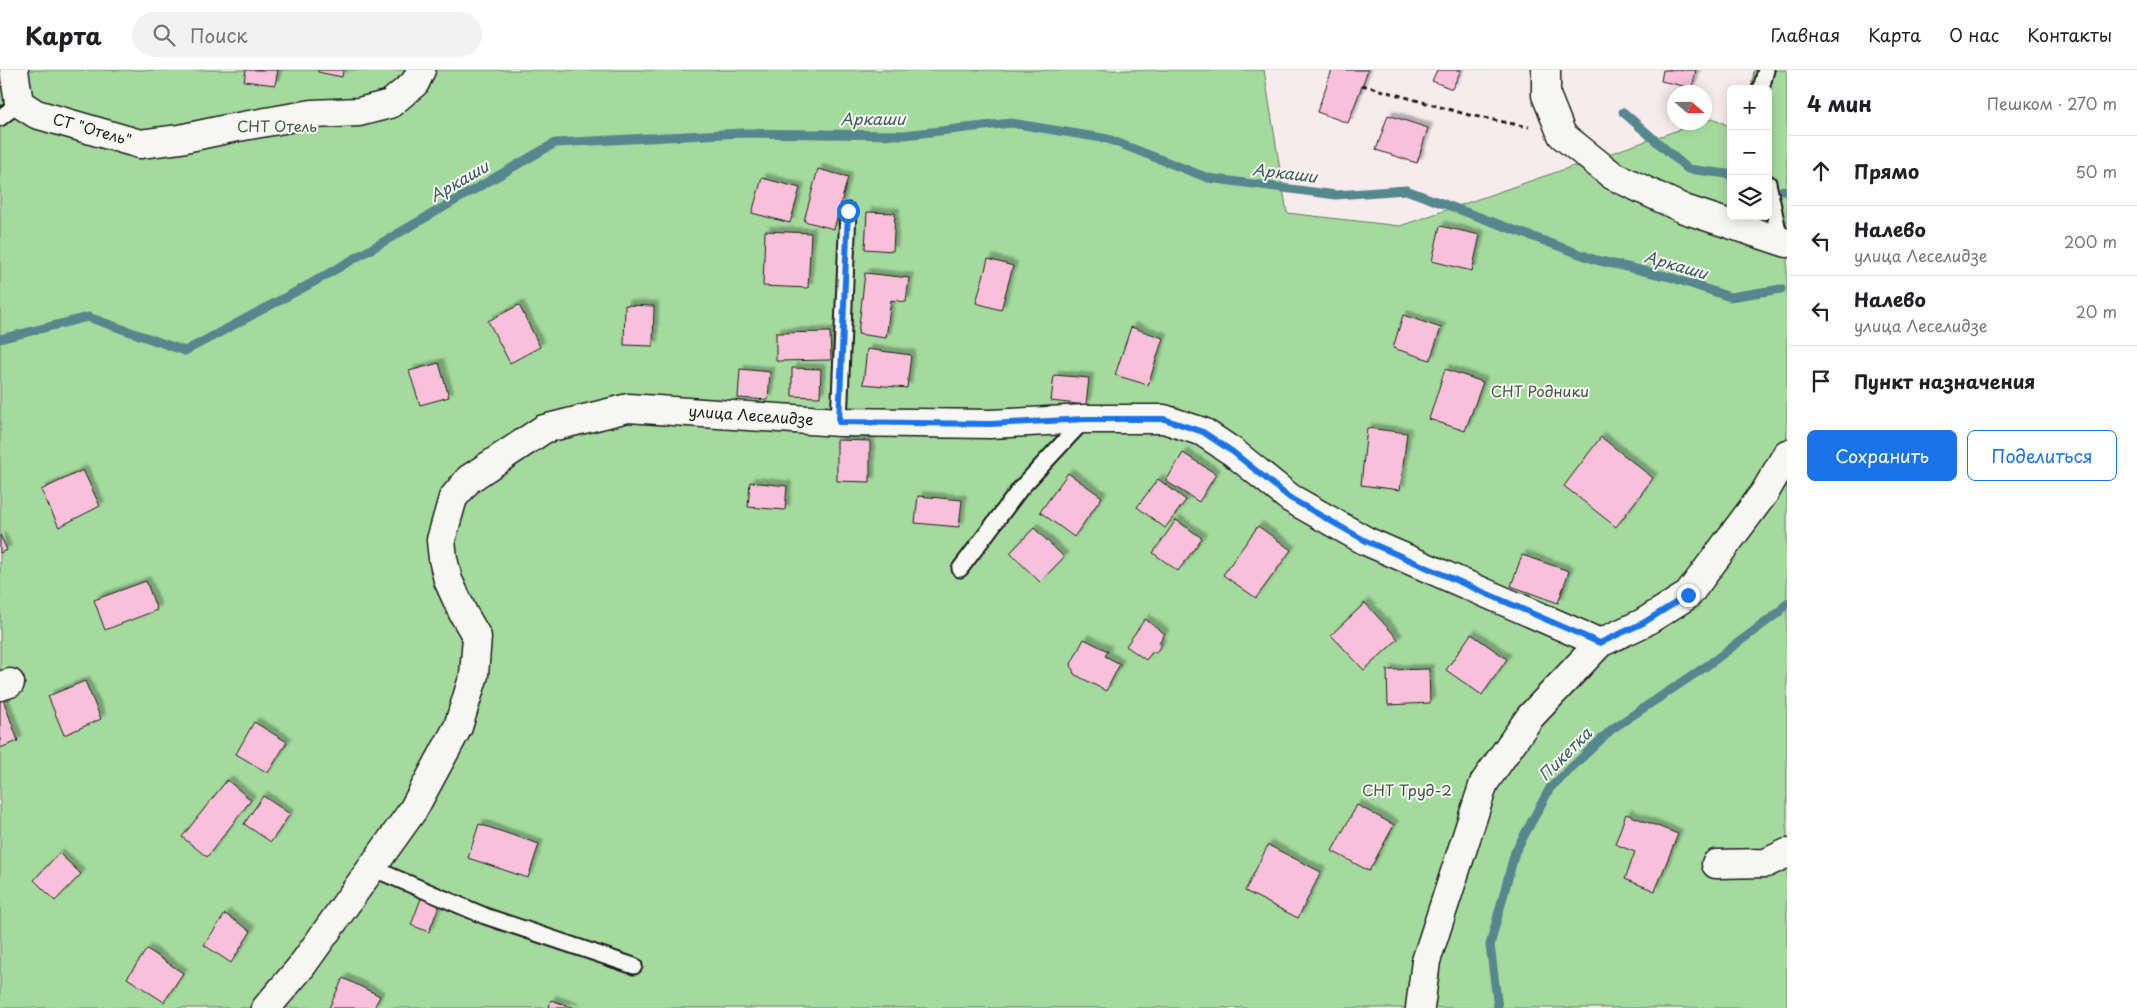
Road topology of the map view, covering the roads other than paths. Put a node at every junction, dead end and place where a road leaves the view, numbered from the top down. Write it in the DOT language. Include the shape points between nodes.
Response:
graph roads {
  1 [pos="14,70"];
  2 [pos="422,70"];
  3 [pos="1546,70"];
  4 [pos="1766,70"];
  5 [pos="1762,85"];
  6 [pos="10,110"];
  7 [pos="1772,198"];
  8 [pos="848,211"];
  9 [pos="1783,241"];
  10 [pos="1086,419"];
  11 [pos="839,422"];
  12 [pos="1787,454"];
  13 [pos="960,569"];
  14 [pos="1600,643"];
  15 [pos="1787,853"];
  16 [pos="1716,864"];
  17 [pos="372,868"];
  18 [pos="634,966"];
  19 [pos="266,1008"];
  20 [pos="1420,1008"];
  1 -- 6 [label="street, СТ \"Отель\""];
  2 -- 6 [label="street, СТ \"Отель\"" via="415,83 390,104 359,112 312,114 140,144 36,114"];
  3 -- 9 [label="street" via="1546,95 1562,135 1612,175 1684,209"];
  4 -- 5 [label="lane"];
  7 -- 9 [label="lane"];
  8 -- 11 [label="lane"];
  10 -- 11 [label="street, улица Леселидзе" via="990,424"];
  10 -- 13 [label="lane" via="1020,489"];
  10 -- 14 [label="street, улица Леселидзе" via="1164,419 1203,432 1290,498 1366,541"];
  11 -- 17 [label="street, улица Леселидзе" via="628,408 544,429 469,478 453,498 441,540 448,580 476,637 474,675 458,727 413,810"];
  12 -- 14 [label="street" via="1765,492 1688,595 1643,623"];
  14 -- 20 [label="street" via="1530,717 1484,783 1426,961"];
  15 -- 16 [label="street" via="1766,862"];
  17 -- 18 [label="lane" via="485,916"];
  17 -- 19 [label="street" via="301,967"];
}
